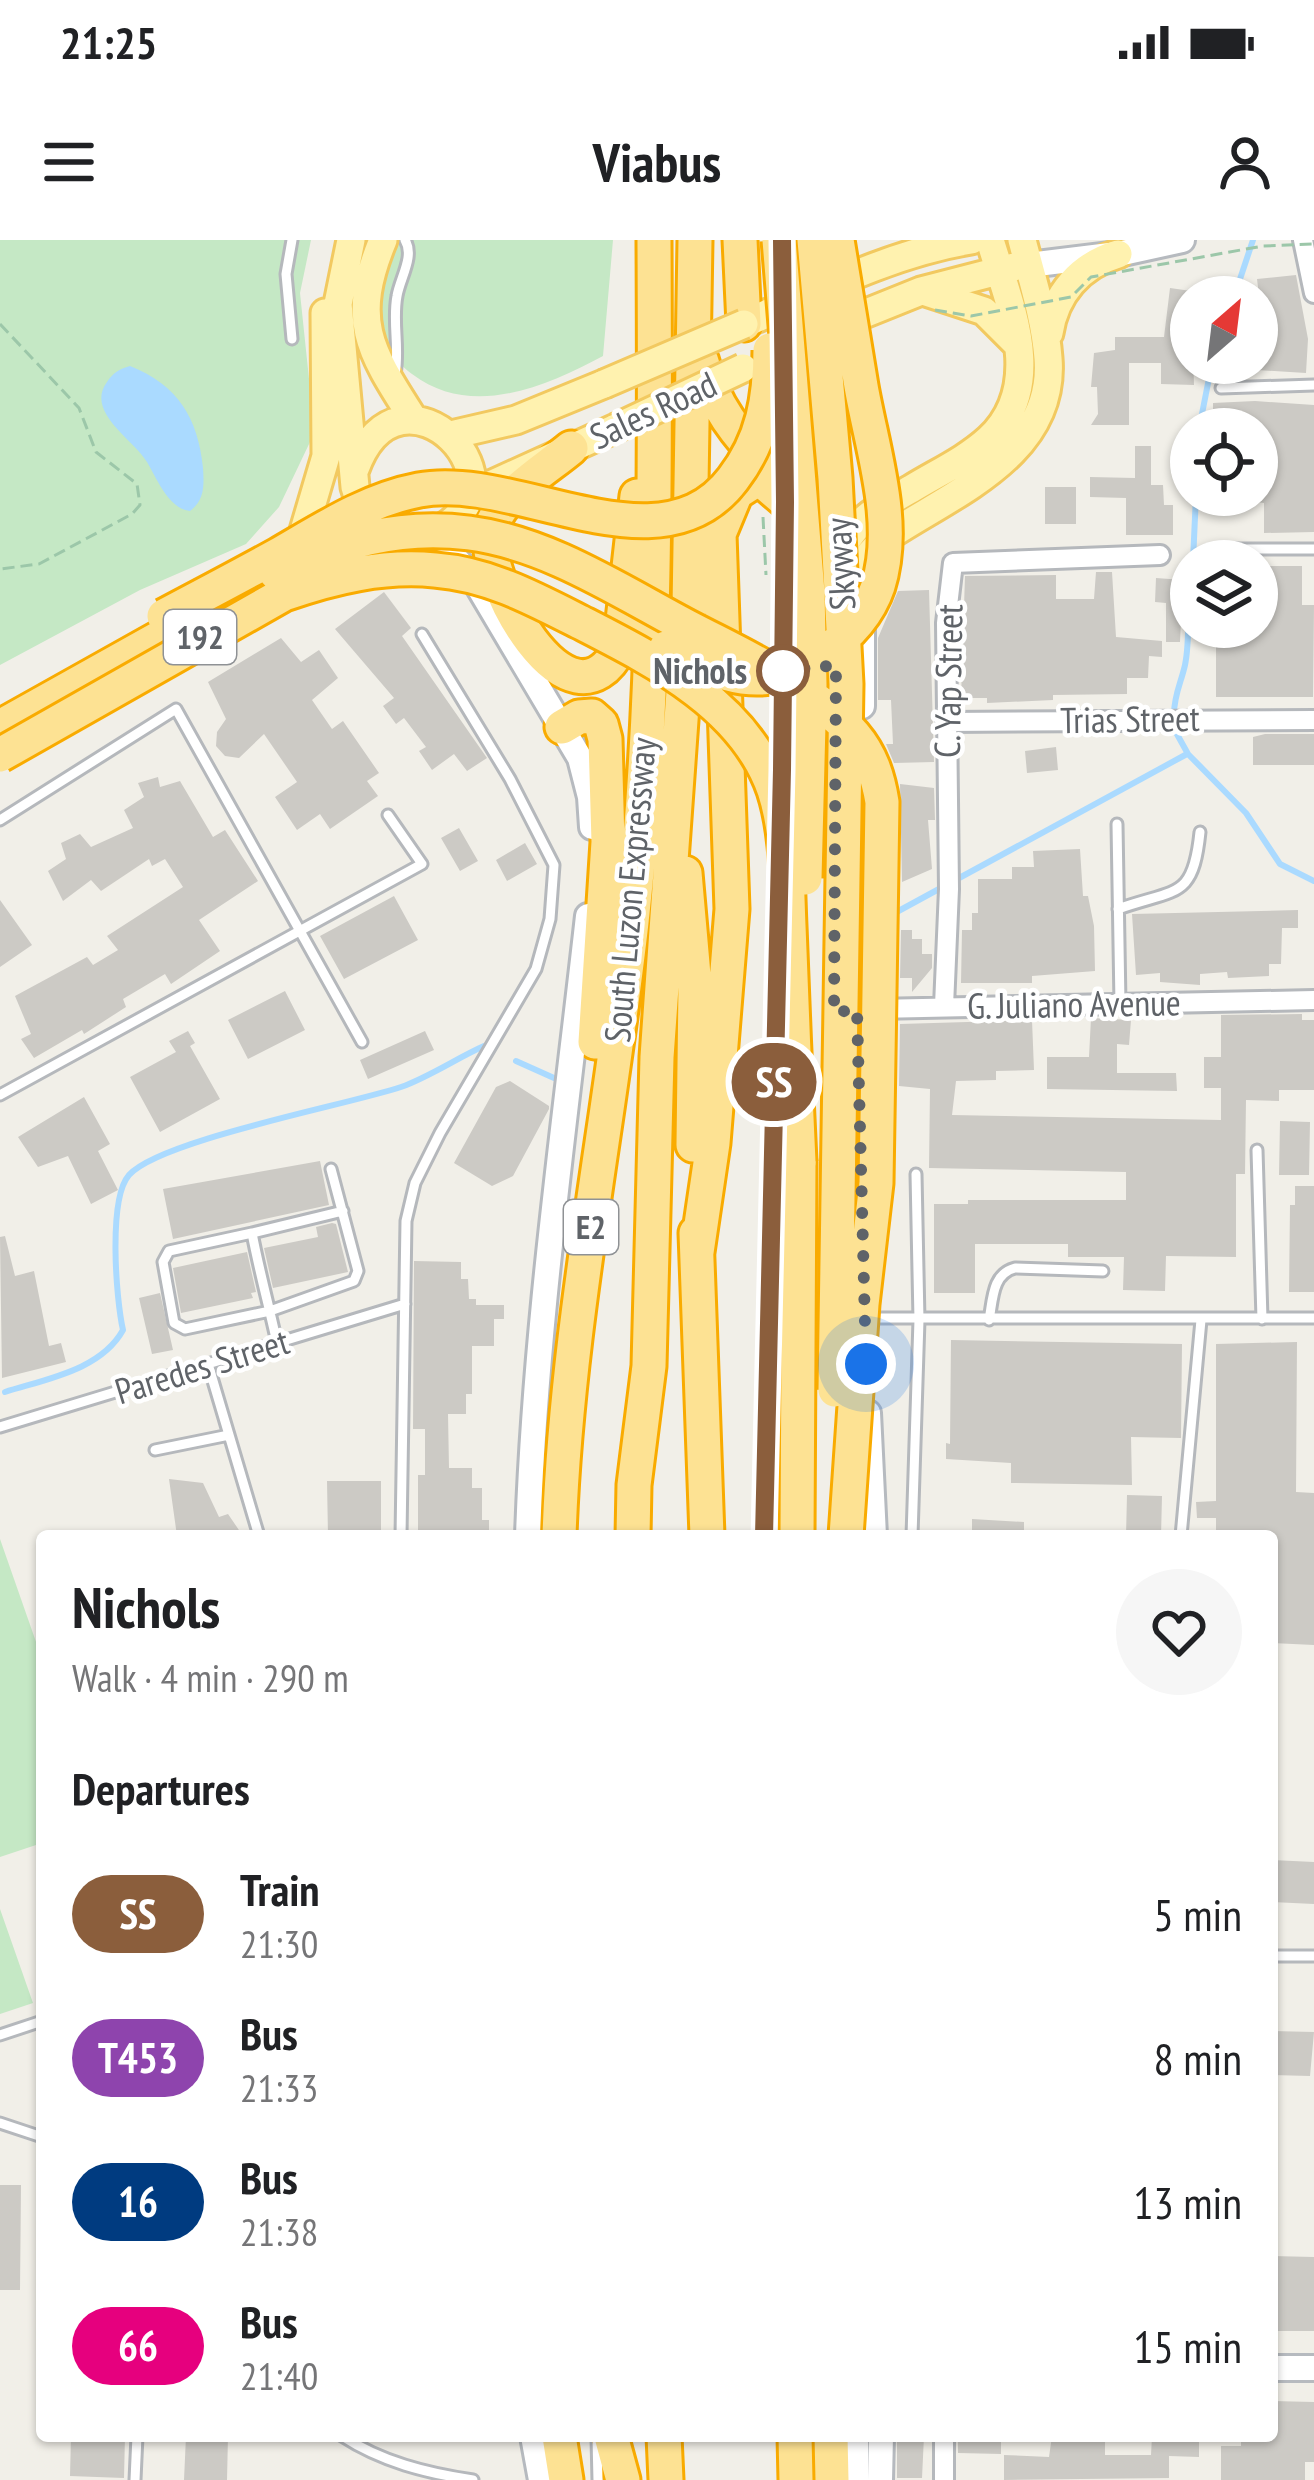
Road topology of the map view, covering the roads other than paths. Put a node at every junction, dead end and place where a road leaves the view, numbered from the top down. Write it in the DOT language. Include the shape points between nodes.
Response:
graph roads {
  1 [pos="292,240"];
  2 [pos="382,240"];
  3 [pos="405,240"];
  4 [pos="694,240"];
  5 [pos="740,240"];
  6 [pos="769,240"];
  7 [pos="779,240"];
  8 [pos="814,240"];
  9 [pos="837,240"];
  10 [pos="971,240"];
  11 [pos="990,240"];
  12 [pos="1182,240"];
  13 [pos="1303,240"];
  14 [pos="652,242"];
  15 [pos="350,243"];
  16 [pos="1026,252"];
  17 [pos="1118,254"];
  18 [pos="1312,256"];
  19 [pos="999,269"];
  20 [pos="1314,293"];
  21 [pos="920,299"];
  22 [pos="744,324"];
  23 [pos="693,331"];
  24 [pos="292,339"];
  25 [pos="1019,348"];
  26 [pos="1048,355"];
  27 [pos="1314,385"];
  28 [pos="393,388"];
  29 [pos="1221,388"];
  30 [pos="414,420"];
  31 [pos="451,435"];
  32 [pos="571,448"];
  33 [pos="656,450"];
  34 [pos="355,478"];
  35 [pos="465,504"];
  36 [pos="303,534"];
  37 [pos="421,535"];
  38 [pos="1278,549"];
  39 [pos="1314,549"];
  40 [pos="1160,555"];
  41 [pos="852,560"];
  42 [pos="320,574"];
  43 [pos="486,579"];
  44 [pos="422,634"];
  45 [pos="0,703"];
  46 [pos="0,713"];
  47 [pos="1314,720"];
  48 [pos="946,722"];
  49 [pos="0,727"];
  50 [pos="562,727"];
  51 [pos="0,743"];
  52 [pos="0,754"];
  53 [pos="677,806"];
  54 [pos="388,815"];
  55 [pos="0,820"];
  56 [pos="1117,824"];
  57 [pos="1200,832"];
  58 [pos="1118,909"];
  59 [pos="298,932"];
  60 [pos="1314,1000"];
  61 [pos="1120,1004"];
  62 [pos="944,1006"];
  63 [pos="845,1011"];
  64 [pos="362,1042"];
  65 [pos="0,1095"];
  66 [pos="1257,1150"];
  67 [pos="799,1162"];
  68 [pos="600,1165"];
  69 [pos="331,1169"];
  70 [pos="916,1174"];
  71 [pos="343,1211"];
  72 [pos="252,1233"];
  73 [pos="697,1252"];
  74 [pos="1103,1270"];
  75 [pos="405,1304"];
  76 [pos="270,1311"];
  77 [pos="865,1318"];
  78 [pos="1314,1318"];
  79 [pos="1262,1319"];
  80 [pos="919,1320"];
  81 [pos="989,1320"];
  82 [pos="1201,1320"];
  83 [pos="277,1343"];
  84 [pos="208,1364"];
  85 [pos="0,1427"];
  86 [pos="229,1435"];
  87 [pos="155,1450"];
  88 [pos="258,1530"];
  89 [pos="401,1530"];
  90 [pos="528,1530"];
  91 [pos="559,1530"];
  92 [pos="633,1530"];
  93 [pos="706,1530"];
  94 [pos="796,1530"];
  95 [pos="833,1530"];
  96 [pos="848,1530"];
  97 [pos="848,1530"];
  98 [pos="874,1530"];
  99 [pos="912,1530"];
  100 [pos="1182,1530"];
  101 [pos="1278,1956"];
  102 [pos="1314,1956"];
  103 [pos="36,2023"];
  104 [pos="0,2035"];
  105 [pos="0,2123"];
  106 [pos="36,2136"];
  107 [pos="1278,2368"];
  108 [pos="1314,2368"];
  109 [pos="137,2442"];
  110 [pos="354,2442"];
  111 [pos="534,2442"];
  112 [pos="561,2442"];
  113 [pos="597,2442"];
  114 [pos="613,2442"];
  115 [pos="664,2442"];
  116 [pos="796,2442"];
  117 [pos="831,2442"];
  118 [pos="856,2442"];
  119 [pos="880,2442"];
  120 [pos="944,2442"];
  121 [pos="135,2480"];
  122 [pos="473,2480"];
  123 [pos="541,2480"];
  124 [pos="566,2480"];
  125 [pos="598,2480"];
  126 [pos="623,2480"];
  127 [pos="666,2480"];
  128 [pos="796,2480"];
  129 [pos="832,2480"];
  130 [pos="856,2480"];
  131 [pos="880,2480"];
  132 [pos="944,2480"];
  1 -- 24 [label="lane"];
  2 -- 28 [label="main road" via="365,310 377,364"];
  3 -- 28 [label="lane"];
  4 -- 23 [label="highway, South Luzon Expressway / E2"];
  5 -- 22 [label="highway"];
  6 -- 45 [label="highway, bridge" via="765,411 748,457 702,506 637,521 466,487 401,494"];
  7 -- 67 [label="highway, Skyway, bridge" via="810,685"];
  8 -- 95 [label="highway, Skyway, bridge" via="845,684"];
  9 -- 51 [label="highway, bridge" via="885,552 864,616 807,665 779,677 722,675 502,563 455,549 398,548 340,559 275,585"];
  10 -- 22 [label="main road, Sales Road, bridge" via="886,263"];
  11 -- 19 [label="main road"];
  12 -- 17 [label="main road"];
  13 -- 18 [label="street"];
  14 -- 33 [label="highway, South Luzon Expressway / E2"];
  15 -- 34 [label="main road" via="338,304"];
  15 -- 36 [label="main road" via="325,281 326,455"];
  16 -- 17 [label="main road"];
  16 -- 19 [label="main road, Sales Road"];
  16 -- 26 [label="main road"];
  17 -- 26 [label="main road" via="1064,290"];
  18 -- 20 [label="street"];
  19 -- 21 [label="main road, Sales Road"];
  19 -- 25 [label="main road"];
  21 -- 25 [label="main road" via="984,311"];
  21 -- 32 [label="main road, Sales Road, bridge"];
  22 -- 31 [label="main road, Sales Road, bridge" via="516,420"];
  23 -- 41 [label="highway" via="706,380 730,424"];
  23 -- 53 [label="highway, South Luzon Expressway / E2"];
  25 -- 41 [label="main road" via="1020,386 994,434 869,514"];
  26 -- 41 [label="main road" via="1044,402 1016,448"];
  27 -- 29 [label="lane"];
  28 -- 30 [label="main road"];
  30 -- 31 [label="main road"];
  30 -- 34 [label="main road, 192" via="376,434 362,449"];
  31 -- 35 [label="main road" via="471,472"];
  32 -- 35 [label="main road, Sales Road"];
  32 -- 43 [label="highway" via="498,513"];
  33 -- 43 [label="highway" via="636,498 623,638 609,663 575,675 550,664"];
  33 -- 68 [label="highway, South Luzon Expressway / E2" via="632,918"];
  34 -- 36 [label="main road, 192"];
  34 -- 37 [label="main road" via="373,521 389,532"];
  35 -- 37 [label="main road, 192"];
  35 -- 43 [label="main road"];
  36 -- 46 [label="main road, 192"];
  37 -- 42 [label="main road, 192"];
  37 -- 43 [label="main road"];
  38 -- 39 [label="lane"];
  40 -- 48 [label="street, C. Yap Street" via="953,563"];
  41 -- 63 [label="main road"];
  41 -- 73 [label="highway" via="756,480 733,499 718,541 731,909"];
  42 -- 43 [label="main road" via="426,570"];
  42 -- 52 [label="main road, 192"];
  43 -- 50 [label="main road"];
  44 -- 75 [label="lane" via="554,865 536,969 416,1183 406,1221"];
  47 -- 48 [label="street, Trias Street"];
  48 -- 62 [label="street, C. Yap Street"];
  49 -- 97 [label="highway, bridge" via="304,558 346,541 422,530 487,536 550,555 765,668 842,722 870,758 882,802 876,1183"];
  50 -- 68 [label="highway" via="592,716 605,739 608,842 592,1090"];
  50 -- 90 [label="main road" via="580,758 593,845"];
  52 -- 67 [label="highway, bridge" via="317,582 437,570 528,595 692,687 766,770 785,850"];
  53 -- 73 [label="highway, South Luzon Expressway / E2" via="694,965"];
  53 -- 92 [label="highway, South Luzon Expressway / E2" via="657,1057 652,1323"];
  54 -- 59 [label="lane" via="422,864"];
  55 -- 59 [label="lane" via="176,709"];
  56 -- 58 [label="lane"];
  57 -- 58 [label="lane" via="1192,878"];
  58 -- 61 [label="lane"];
  59 -- 64 [label="lane"];
  59 -- 65 [label="lane"];
  60 -- 61 [label="street, G. Juliano Avenue"];
  61 -- 62 [label="street, G. Juliano Avenue"];
  62 -- 63 [label="street, G. Juliano Avenue"];
  63 -- 77 [label="main road"];
  63 -- 96 [label="main road" via="840,1320"];
  66 -- 79 [label="lane"];
  67 -- 94 [label="highway, Skyway"];
  68 -- 91 [label="highway, South Luzon Expressway / E2" via="568,1383"];
  69 -- 71 [label="lane"];
  70 -- 80 [label="lane"];
  71 -- 72 [label="lane"];
  71 -- 76 [label="lane" via="354,1281"];
  72 -- 76 [label="lane"];
  72 -- 76 [label="lane" via="169,1251 163,1262 174,1323 185,1330"];
  73 -- 93 [label="highway, South Luzon Expressway / E2"];
  74 -- 81 [label="lane" via="1005,1270"];
  75 -- 83 [label="lane, Paredes Street"];
  75 -- 89 [label="lane"];
  76 -- 83 [label="lane"];
  77 -- 80 [label="lane"];
  77 -- 98 [label="main road"];
  78 -- 79 [label="lane"];
  79 -- 82 [label="lane"];
  80 -- 81 [label="lane"];
  80 -- 99 [label="lane"];
  81 -- 82 [label="lane"];
  82 -- 100 [label="lane"];
  83 -- 84 [label="lane, Paredes Street"];
  84 -- 85 [label="lane, Paredes Street"];
  84 -- 86 [label="lane"];
  86 -- 87 [label="lane"];
  86 -- 88 [label="lane"];
  101 -- 102 [label="lane"];
  103 -- 104 [label="lane"];
  105 -- 106 [label="lane"];
  107 -- 108 [label="main road"];
  109 -- 121 [label="lane"];
  110 -- 122 [label="lane" via="392,2462"];
  111 -- 123 [label="main road"];
  112 -- 124 [label="highway"];
  113 -- 125 [label="lane"];
  114 -- 126 [label="highway"];
  115 -- 127 [label="highway"];
  116 -- 128 [label="highway"];
  117 -- 129 [label="highway"];
  118 -- 130 [label="main road"];
  119 -- 131 [label="main road"];
  120 -- 132 [label="street"];
}
